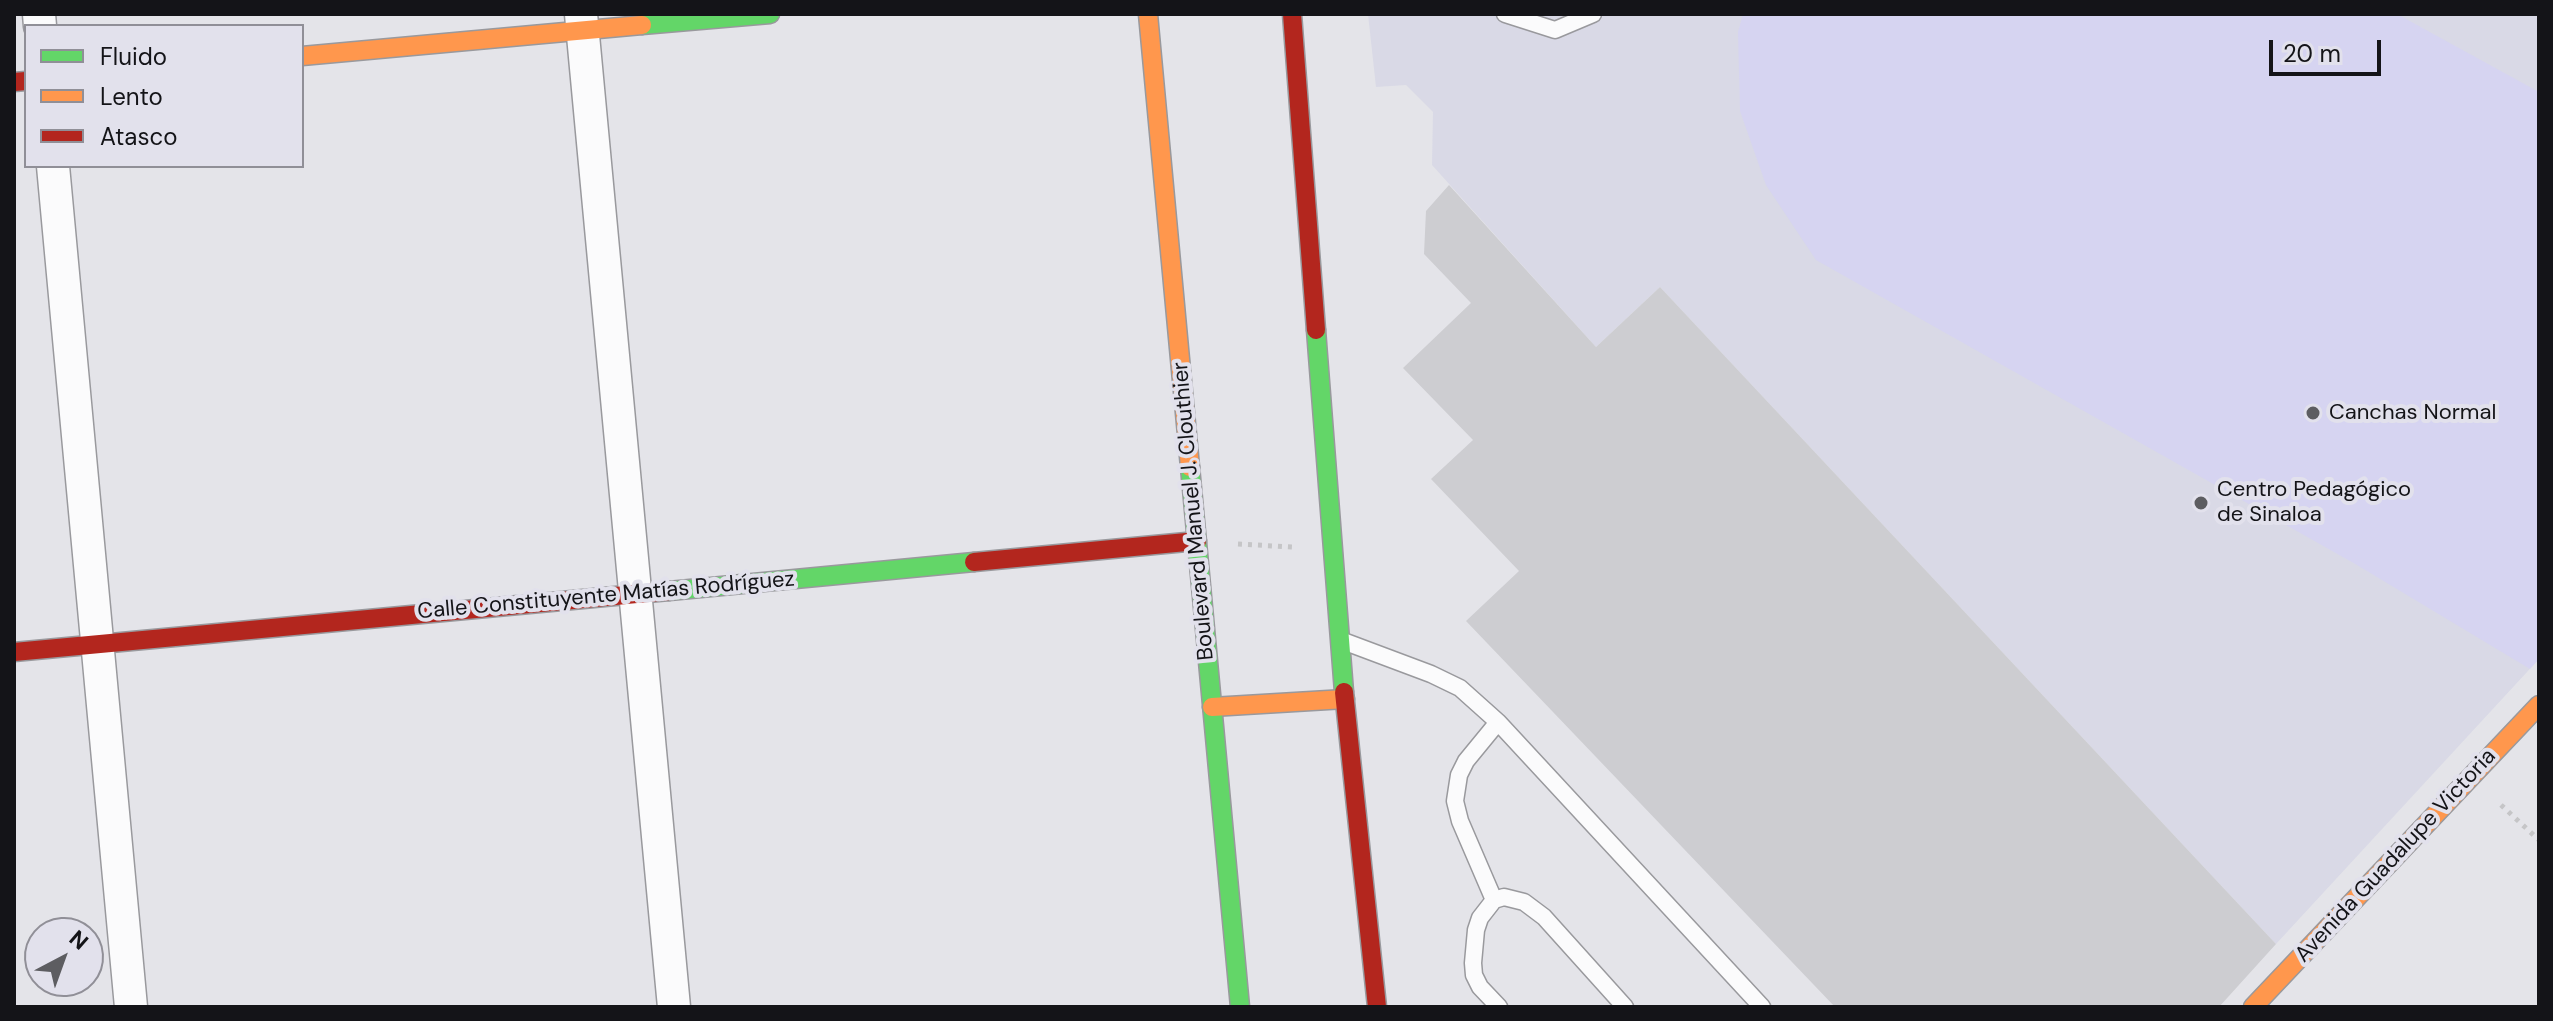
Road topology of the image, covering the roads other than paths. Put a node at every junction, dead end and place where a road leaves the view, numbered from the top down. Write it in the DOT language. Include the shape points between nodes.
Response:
graph roads {
  1 [pos="770,14"];
  2 [pos="1148,14"];
  3 [pos="1292,14"];
  4 [pos="1505,14"];
  5 [pos="1593,14"];
  6 [pos="582,22"];
  7 [pos="304,56"];
  8 [pos="53,168"];
  9 [pos="1197,541"];
  10 [pos="635,594"];
  11 [pos="1341,641"];
  12 [pos="99,644"];
  13 [pos="14,652"];
  14 [pos="1345,699"];
  15 [pos="2539,705"];
  16 [pos="1212,707"];
  17 [pos="1498,722"];
  18 [pos="1494,900"];
  19 [pos="131,1007"];
  20 [pos="674,1007"];
  21 [pos="1240,1007"];
  22 [pos="1377,1007"];
  23 [pos="1499,1007"];
  24 [pos="1625,1007"];
  25 [pos="1762,1007"];
  26 [pos="2253,1007"];
  1 -- 6 [label="main road"];
  2 -- 9 [label="main road, Boulevard Manuel J. Clouthier"];
  3 -- 11 [label="main road"];
  4 -- 5 [label="lane" via="1555,30"];
  6 -- 7 [label="main road"];
  6 -- 10 [label="street"];
  8 -- 12 [label="street"];
  9 -- 10 [label="main road, Calle Constituyente Matías Rodríguez"];
  9 -- 16 [label="main road, Boulevard Manuel J. Clouthier"];
  10 -- 12 [label="main road, Calle Constituyente Matías Rodríguez"];
  10 -- 20 [label="street"];
  11 -- 14 [label="main road"];
  11 -- 17 [label="lane" via="1460,688"];
  12 -- 13 [label="main road, Calle Constituyente Matías Rodríguez"];
  12 -- 19 [label="street"];
  14 -- 16 [label="main road"];
  14 -- 22 [label="main road"];
  15 -- 26 [label="main road, Avenida Guadalupe Victoria"];
  16 -- 21 [label="main road, Boulevard Manuel J. Clouthier"];
  17 -- 18 [label="lane" via="1466,761 1455,801"];
  17 -- 25 [label="lane"];
  18 -- 23 [label="lane" via="1480,918 1473,963 1480,987"];
  18 -- 24 [label="lane" via="1513,898 1544,917"];
}
